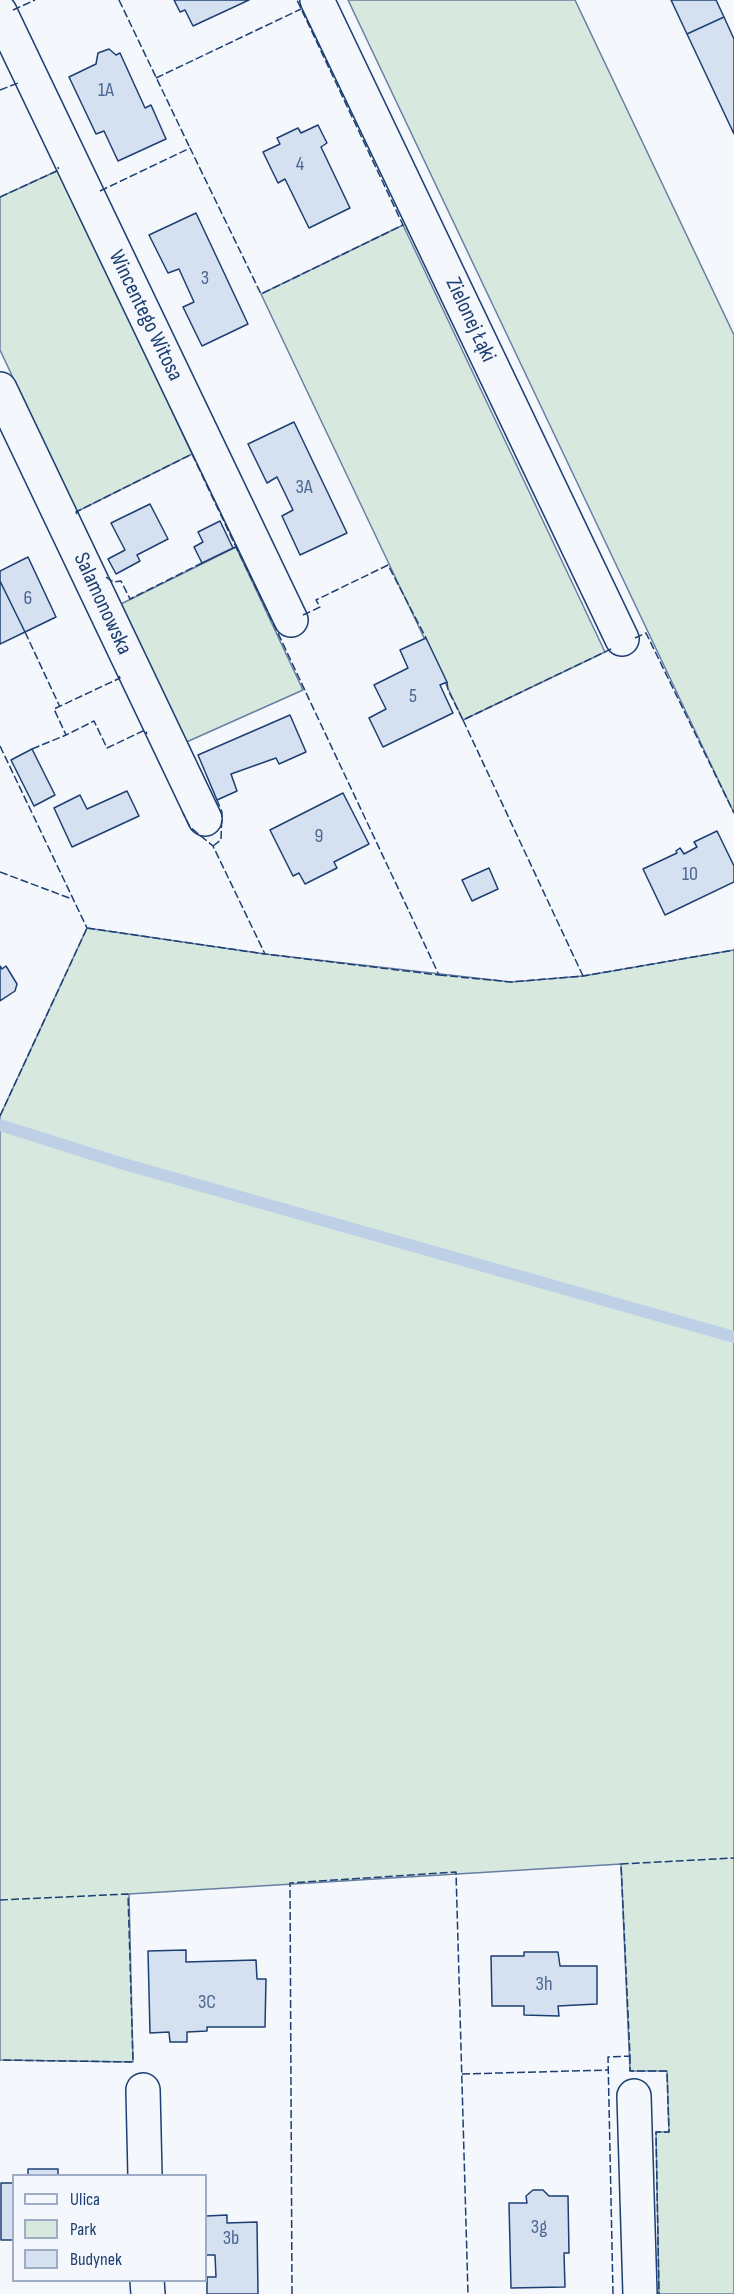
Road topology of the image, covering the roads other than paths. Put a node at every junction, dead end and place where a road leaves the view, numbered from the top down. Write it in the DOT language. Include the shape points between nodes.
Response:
graph roads {
  1 [pos="317,0"];
  2 [pos="0,12"];
  3 [pos="0,389"];
  4 [pos="291,620"];
  5 [pos="622,639"];
  6 [pos="205,819"];
  7 [pos="143,2090"];
  8 [pos="634,2096"];
  9 [pos="145,2174"];
  10 [pos="640,2294"];
  1 -- 5 [label="street, Zielonej Łąki"];
  2 -- 4 [label="street, Wincentego Witosa"];
  3 -- 6 [label="street, Salamonowska"];
  7 -- 9 [label="street"];
  8 -- 10 [label="street"];
}
